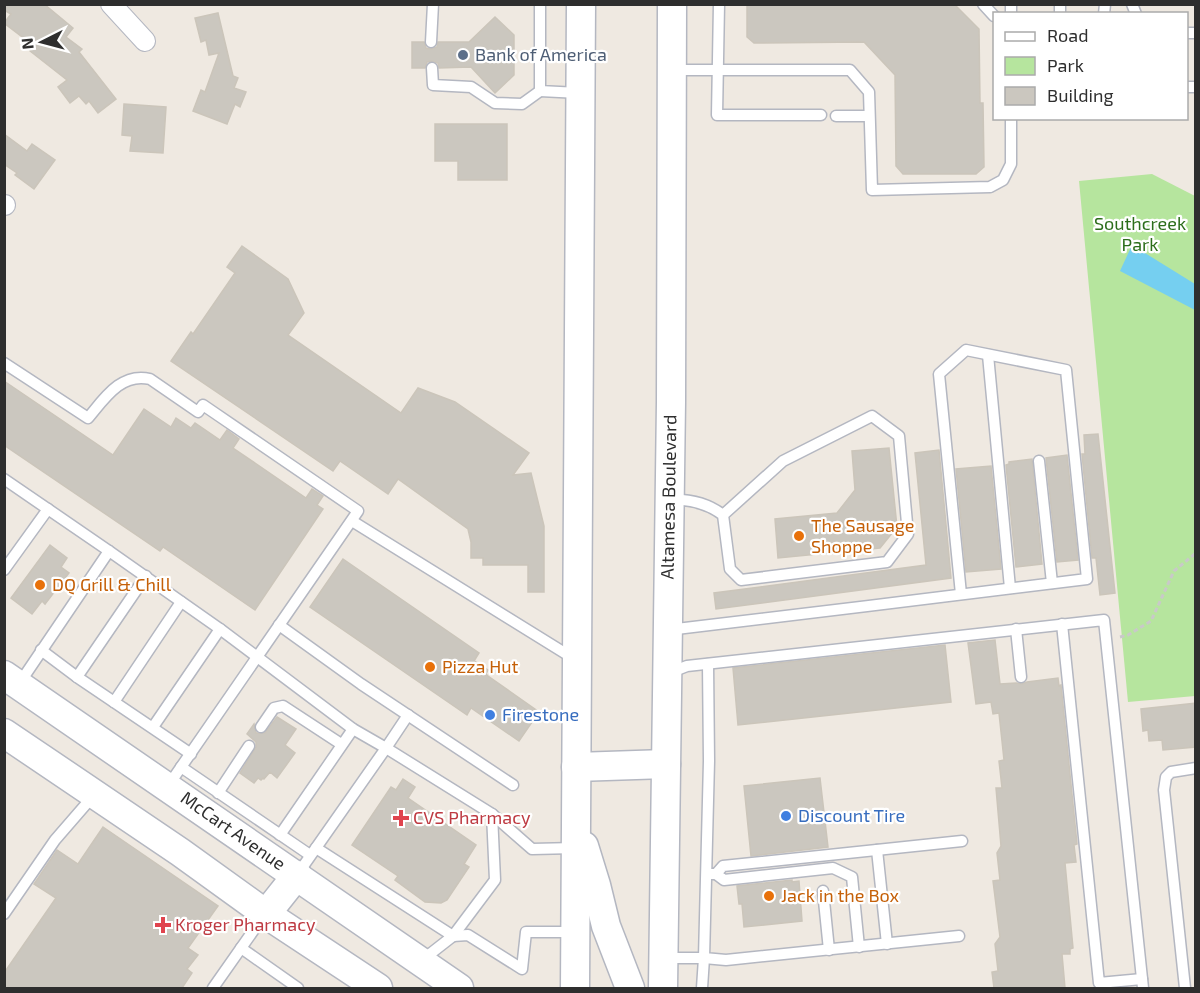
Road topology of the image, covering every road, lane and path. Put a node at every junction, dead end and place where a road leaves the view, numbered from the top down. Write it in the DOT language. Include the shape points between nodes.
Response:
graph roads {
  1 [pos="111,4"];
  2 [pos="433,4"];
  3 [pos="540,4"];
  4 [pos="581,4"];
  5 [pos="672,4"];
  6 [pos="719,4"];
  7 [pos="145,41"];
  8 [pos="431,42"];
  9 [pos="432,68"];
  10 [pos="672,70"];
  11 [pos="717,70"];
  12 [pos="540,91"];
  13 [pos="580,93"];
  14 [pos="821,116"];
  15 [pos="836,116"];
  16 [pos="869,116"];
  17 [pos="1011,120"];
  18 [pos="988,355"];
  19 [pos="4,363"];
  20 [pos="1039,461"];
  21 [pos="6,484"];
  22 [pos="669,500"];
  23 [pos="48,509"];
  24 [pos="723,515"];
  25 [pos="352,520"];
  26 [pos="109,551"];
  27 [pos="1196,553"];
  28 [pos="4,570"];
  29 [pos="146,576"];
  30 [pos="1053,583"];
  31 [pos="1010,588"];
  32 [pos="961,594"];
  33 [pos="181,602"];
  34 [pos="1062,624"];
  35 [pos="279,625"];
  36 [pos="220,629"];
  37 [pos="1016,629"];
  38 [pos="668,630"];
  39 [pos="1106,640"];
  40 [pos="41,650"];
  41 [pos="257,657"];
  42 [pos="577,660"];
  43 [pos="708,664"];
  44 [pos="667,673"];
  45 [pos="77,677"];
  46 [pos="1021,677"];
  47 [pos="9,686"];
  48 [pos="114,702"];
  49 [pos="408,715"];
  50 [pos="153,727"];
  51 [pos="261,727"];
  52 [pos="353,729"];
  53 [pos="4,733"];
  54 [pos="341,744"];
  55 [pos="249,746"];
  56 [pos="386,748"];
  57 [pos="191,754"];
  58 [pos="666,764"];
  59 [pos="576,767"];
  60 [pos="1196,768"];
  61 [pos="174,777"];
  62 [pos="513,785"];
  63 [pos="218,793"];
  64 [pos="94,795"];
  65 [pos="492,814"];
  66 [pos="280,835"];
  67 [pos="575,835"];
  68 [pos="963,841"];
  69 [pos="877,850"];
  70 [pos="308,860"];
  71 [pos="711,874"];
  72 [pos="823,891"];
  73 [pos="4,914"];
  74 [pos="266,914"];
  75 [pos="575,932"];
  76 [pos="453,936"];
  77 [pos="959,936"];
  78 [pos="887,944"];
  79 [pos="859,946"];
  80 [pos="241,948"];
  81 [pos="829,950"];
  82 [pos="663,958"];
  83 [pos="704,958"];
  84 [pos="421,962"];
  85 [pos="1142,984"];
  86 [pos="213,988"];
  87 [pos="298,988"];
  88 [pos="378,988"];
  89 [pos="459,988"];
  90 [pos="574,988"];
  91 [pos="630,988"];
  92 [pos="663,988"];
  93 [pos="702,988"];
  94 [pos="1185,988"];
  1 -- 7 [label="street"];
  2 -- 8 [label="lane"];
  3 -- 12 [label="lane"];
  4 -- 13 [label="main road"];
  5 -- 10 [label="main road, Altamesa Boulevard"];
  6 -- 11 [label="lane"];
  9 -- 12 [label="lane" via="433,85 471,87 495,104 522,104"];
  10 -- 11 [label="lane"];
  10 -- 22 [label="main road, Altamesa Boulevard"];
  11 -- 14 [label="lane" via="717,115"];
  11 -- 16 [label="lane" via="850,70 869,93"];
  12 -- 13 [label="lane"];
  13 -- 42 [label="main road"];
  15 -- 16 [label="lane"];
  16 -- 17 [label="lane" via="872,190 990,187 1003,180 1011,164"];
  18 -- 30 [label="lane" via="1066,370 1087,579"];
  18 -- 31 [label="lane"];
  18 -- 32 [label="lane" via="966,350 939,374"];
  19 -- 25 [label="lane" via="87,418 118,384 141,377 150,379 198,411 203,405 358,511"];
  20 -- 30 [label="lane"];
  21 -- 23 [label="lane"];
  22 -- 24 [label="lane" via="686,499"];
  22 -- 38 [label="main road, Altamesa Boulevard"];
  23 -- 26 [label="lane"];
  23 -- 28 [label="lane"];
  24 -- 24 [label="lane" via="730,569 741,580 887,562 908,534 899,435 872,416 783,462"];
  25 -- 35 [label="lane"];
  25 -- 42 [label="lane"];
  26 -- 29 [label="lane"];
  26 -- 40 [label="lane"];
  27 -- 39 [label="path" via="1174,571 1151,621 1128,635"];
  29 -- 33 [label="lane"];
  29 -- 45 [label="lane"];
  30 -- 31 [label="lane"];
  31 -- 32 [label="lane"];
  32 -- 38 [label="lane"];
  33 -- 36 [label="lane"];
  33 -- 48 [label="lane"];
  34 -- 37 [label="lane"];
  34 -- 39 [label="lane" via="1104,620"];
  34 -- 85 [label="lane" via="1099,983"];
  35 -- 41 [label="lane"];
  35 -- 49 [label="lane"];
  36 -- 41 [label="lane"];
  36 -- 50 [label="lane"];
  37 -- 43 [label="lane"];
  37 -- 46 [label="lane"];
  38 -- 44 [label="main road, Altamesa Boulevard"];
  39 -- 85 [label="lane"];
  40 -- 45 [label="lane"];
  40 -- 47 [label="lane"];
  41 -- 52 [label="lane"];
  41 -- 57 [label="lane"];
  42 -- 59 [label="main road"];
  43 -- 44 [label="lane"];
  43 -- 71 [label="lane"];
  44 -- 58 [label="main road, Altamesa Boulevard"];
  45 -- 48 [label="lane"];
  47 -- 61 [label="main road, McCart Avenue"];
  48 -- 50 [label="lane"];
  49 -- 56 [label="lane"];
  49 -- 62 [label="lane"];
  50 -- 57 [label="lane"];
  51 -- 54 [label="lane" via="274,708 284,706"];
  52 -- 54 [label="lane"];
  52 -- 56 [label="lane"];
  53 -- 64 [label="main road"];
  54 -- 66 [label="lane"];
  55 -- 63 [label="lane"];
  56 -- 65 [label="lane"];
  56 -- 70 [label="lane"];
  57 -- 61 [label="lane"];
  58 -- 59 [label="main road"];
  58 -- 82 [label="main road, Altamesa Boulevard"];
  59 -- 67 [label="main road"];
  60 -- 94 [label="lane" via="1172,772 1166,777 1164,790"];
  61 -- 63 [label="lane"];
  61 -- 70 [label="main road, McCart Avenue"];
  63 -- 66 [label="lane"];
  64 -- 73 [label="lane" via="55,840"];
  64 -- 74 [label="main road"];
  65 -- 67 [label="lane" via="532,849"];
  65 -- 76 [label="lane" via="495,880"];
  66 -- 70 [label="lane"];
  67 -- 75 [label="main road"];
  67 -- 91 [label="main road"];
  68 -- 69 [label="lane"];
  69 -- 71 [label="lane" via="723,866"];
  69 -- 78 [label="lane"];
  70 -- 74 [label="main road"];
  70 -- 76 [label="lane"];
  70 -- 84 [label="main road, McCart Avenue"];
  71 -- 79 [label="lane" via="724,880 833,868 843,871 852,877"];
  71 -- 83 [label="lane"];
  72 -- 81 [label="lane"];
  74 -- 80 [label="lane"];
  74 -- 88 [label="main road"];
  75 -- 76 [label="lane" via="526,932 522,969 468,935"];
  75 -- 90 [label="main road"];
  76 -- 84 [label="lane"];
  77 -- 78 [label="lane"];
  78 -- 79 [label="lane"];
  79 -- 81 [label="lane"];
  80 -- 86 [label="lane"];
  80 -- 87 [label="lane"];
  81 -- 83 [label="lane" via="726,960"];
  82 -- 83 [label="lane"];
  82 -- 92 [label="main road, Altamesa Boulevard"];
  83 -- 93 [label="lane"];
  84 -- 89 [label="main road, McCart Avenue"];
}
